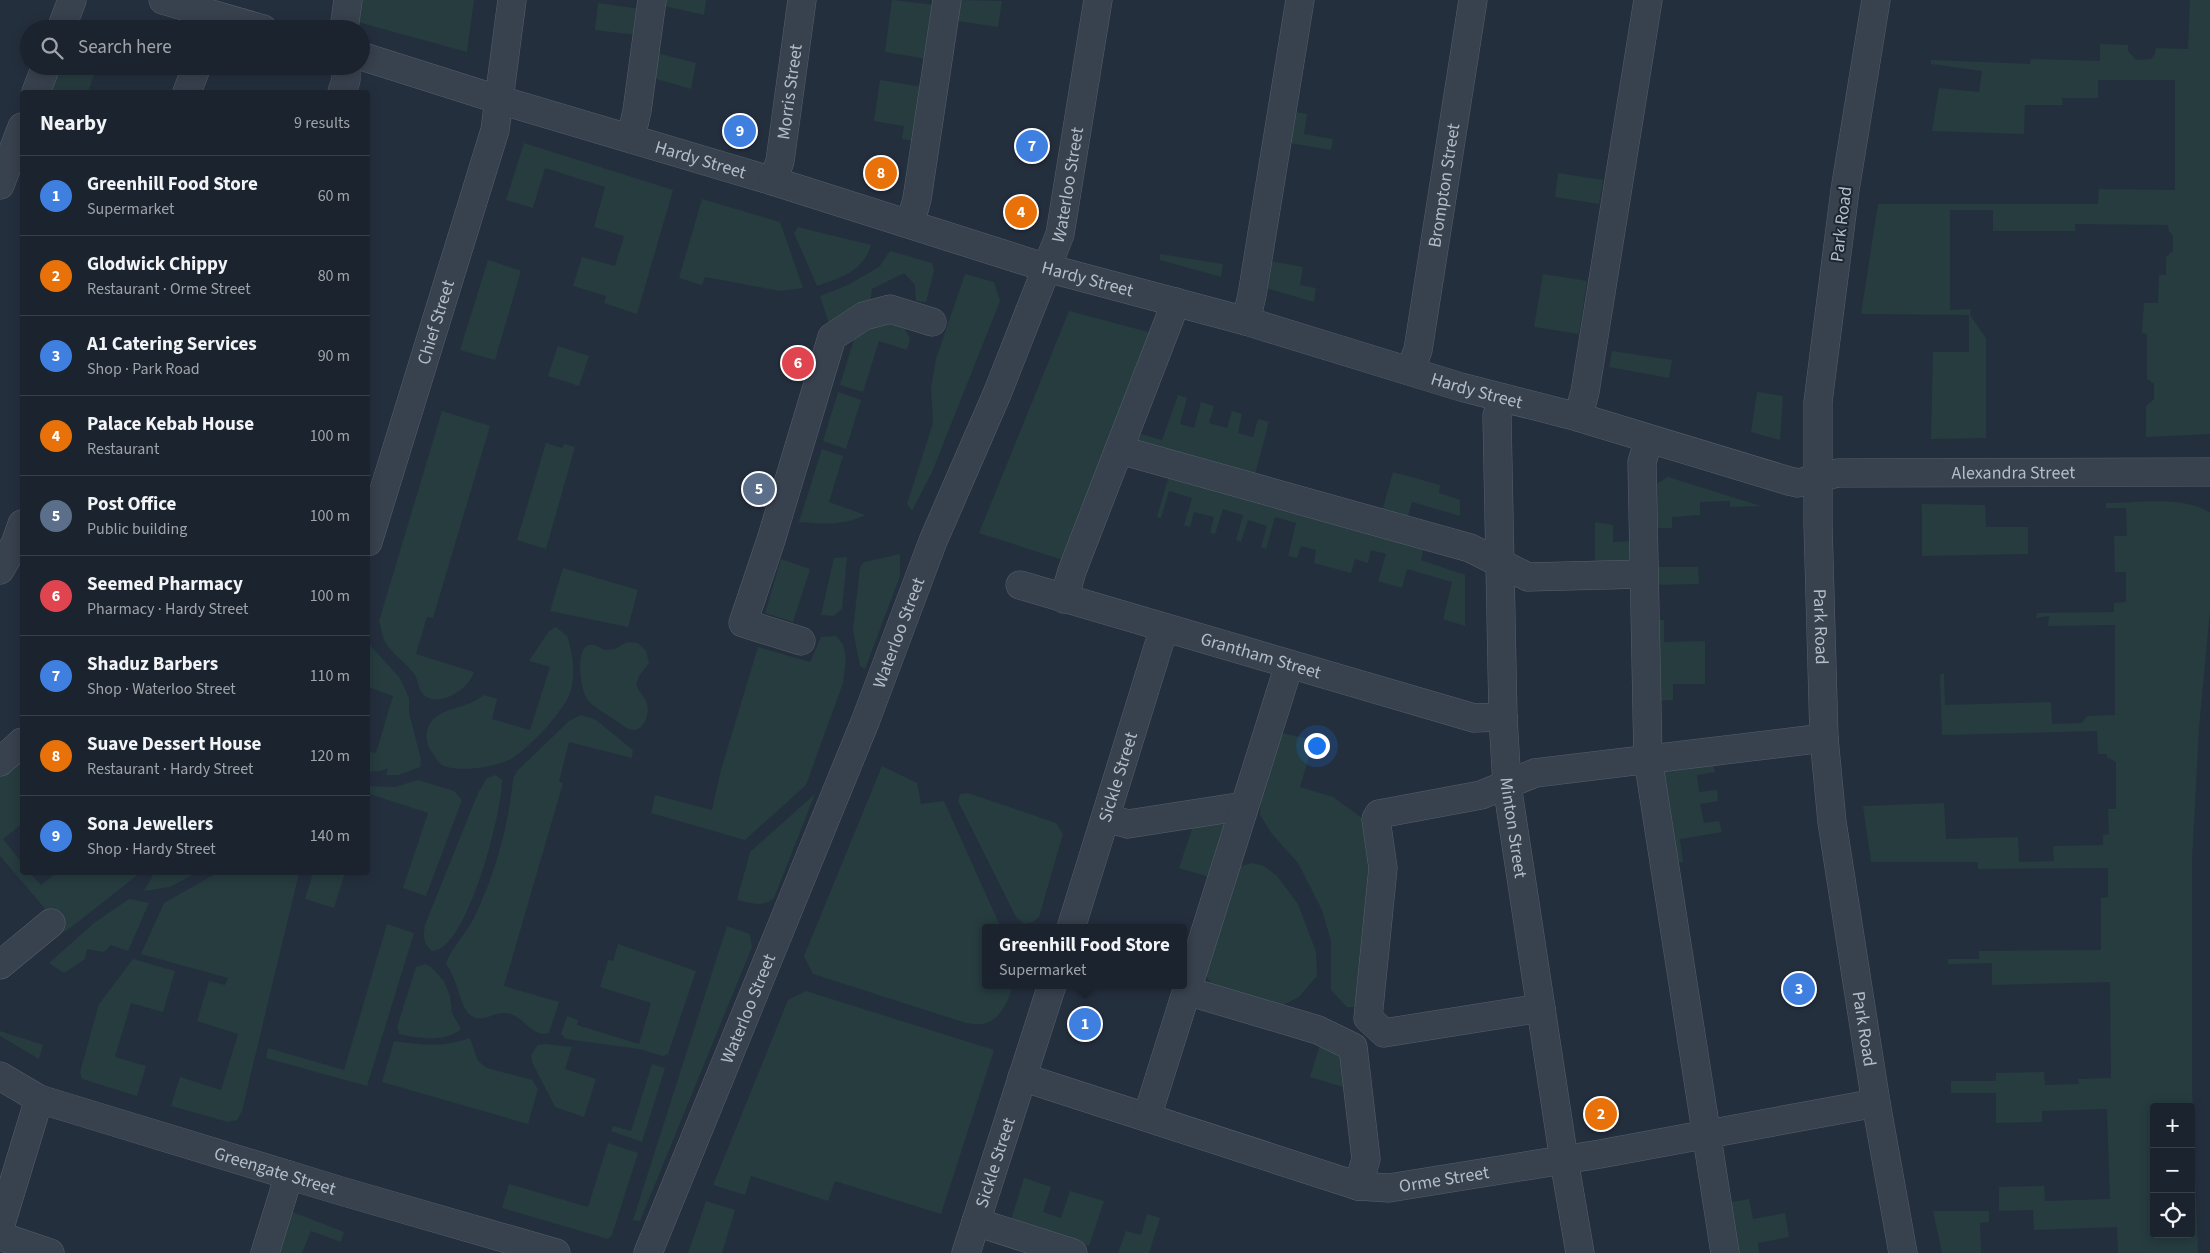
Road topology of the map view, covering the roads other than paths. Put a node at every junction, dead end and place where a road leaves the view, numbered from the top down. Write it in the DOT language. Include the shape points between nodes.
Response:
graph roads {
  1 [pos="72,0"];
  2 [pos="163,0"];
  3 [pos="348,0"];
  4 [pos="512,0"];
  5 [pos="652,0"];
  6 [pos="802,0"];
  7 [pos="947,0"];
  8 [pos="1098,0"];
  9 [pos="1300,0"];
  10 [pos="1473,0"];
  11 [pos="1648,0"];
  12 [pos="1876,0"];
  13 [pos="64,20"];
  14 [pos="208,20"];
  15 [pos="345,20"];
  16 [pos="370,59"];
  17 [pos="43,75"];
  18 [pos="194,75"];
  19 [pos="346,75"];
  20 [pos="37,90"];
  21 [pos="188,90"];
  22 [pos="343,90"];
  23 [pos="500,100"];
  24 [pos="20,132"];
  25 [pos="631,137"];
  26 [pos="773,181"];
  27 [pos="0,185"];
  28 [pos="910,224"];
  29 [pos="1047,268"];
  30 [pos="1176,302"];
  31 [pos="1246,321"];
  32 [pos="932,322"];
  33 [pos="1410,371"];
  34 [pos="1502,398"];
  35 [pos="1578,418"];
  36 [pos="1649,439"];
  37 [pos="1120,450"];
  38 [pos="2210,472"];
  39 [pos="1817,478"];
  40 [pos="20,532"];
  41 [pos="370,536"];
  42 [pos="1498,563"];
  43 [pos="9,573"];
  44 [pos="1644,574"];
  45 [pos="1020,585"];
  46 [pos="1064,599"];
  47 [pos="1164,628"];
  48 [pos="801,641"];
  49 [pos="1289,665"];
  50 [pos="1503,717"];
  51 [pos="1824,738"];
  52 [pos="20,744"];
  53 [pos="1648,759"];
  54 [pos="0,762"];
  55 [pos="1507,785"];
  56 [pos="1244,806"];
  57 [pos="1106,818"];
  58 [pos="51,923"];
  59 [pos="1072,924"];
  60 [pos="0,966"];
  61 [pos="1051,989"];
  62 [pos="1187,991"];
  63 [pos="1541,1008"];
  64 [pos="0,1076"];
  65 [pos="1022,1077"];
  66 [pos="39,1099"];
  67 [pos="1876,1103"];
  68 [pos="1147,1117"];
  69 [pos="1706,1135"];
  70 [pos="1564,1160"];
  71 [pos="289,1175"];
  72 [pos="1358,1186"];
  73 [pos="976,1222"];
  74 [pos="0,1227"];
  75 [pos="0,1236"];
  76 [pos="50,1253"];
  77 [pos="265,1253"];
  78 [pos="556,1253"];
  79 [pos="648,1253"];
  80 [pos="966,1253"];
  81 [pos="1073,1253"];
  82 [pos="1580,1253"];
  83 [pos="1725,1253"];
  84 [pos="1903,1253"];
  1 -- 13 [label="street"];
  2 -- 14 [label="street"];
  3 -- 15 [label="street"];
  4 -- 23 [label="street, Chief Street"];
  5 -- 25 [label="street"];
  6 -- 26 [label="street, Morris Street" via="780,161"];
  7 -- 28 [label="street"];
  8 -- 29 [label="street, Waterloo Street" via="1060,234"];
  9 -- 31 [label="street"];
  10 -- 33 [label="street, Brompton Street" via="1418,350"];
  11 -- 35 [label="street"];
  12 -- 39 [label="street, Park Road" via="1845,190 1820,393"];
  16 -- 23 [label="street, Hardy Street"];
  17 -- 20 [label="street"];
  18 -- 21 [label="street"];
  19 -- 22 [label="street"];
  23 -- 25 [label="street, Hardy Street"];
  23 -- 41 [label="street, Chief Street" via="495,130"];
  24 -- 27 [label="street"];
  25 -- 26 [label="street, Hardy Street"];
  26 -- 28 [label="street, Hardy Street"];
  28 -- 29 [label="street, Hardy Street"];
  29 -- 30 [label="street, Hardy Street"];
  29 -- 79 [label="street, Waterloo Street" via="933,541 865,722"];
  30 -- 31 [label="street, Hardy Street"];
  30 -- 37 [label="street"];
  31 -- 33 [label="street, Hardy Street"];
  32 -- 48 [label="street" via="890,309 864,316 832,336 743,623"];
  33 -- 34 [label="street, Hardy Street"];
  34 -- 35 [label="street, Hardy Street"];
  34 -- 42 [label="street, Minton Street" via="1497,416"];
  35 -- 36 [label="street, Hardy Street"];
  36 -- 39 [label="street, Hardy Street" via="1789,481 1798,483"];
  36 -- 44 [label="street" via="1642,462"];
  37 -- 42 [label="street" via="1470,548"];
  37 -- 46 [label="street"];
  38 -- 39 [label="street, Alexandra Street" via="1838,473"];
  39 -- 51 [label="street, Park Road"];
  40 -- 43 [label="street"];
  42 -- 44 [label="street" via="1528,577"];
  42 -- 50 [label="street, Minton Street"];
  44 -- 53 [label="street"];
  45 -- 46 [label="street, Grantham Street"];
  46 -- 47 [label="street, Grantham Street"];
  47 -- 49 [label="street, Grantham Street"];
  47 -- 57 [label="street, Sickle Street"];
  49 -- 50 [label="street, Grantham Street" via="1474,718"];
  49 -- 56 [label="street"];
  50 -- 55 [label="street, Minton Street"];
  51 -- 53 [label="street"];
  51 -- 67 [label="street, Park Road" via="1832,822"];
  52 -- 54 [label="street"];
  53 -- 55 [label="street" via="1535,774"];
  53 -- 69 [label="street"];
  55 -- 63 [label="street, Minton Street"];
  55 -- 63 [label="street" via="1481,795 1378,814 1383,868 1368,1018 1384,1033"];
  56 -- 57 [label="street" via="1128,824"];
  56 -- 62 [label="street"];
  57 -- 59 [label="street, Sickle Street"];
  58 -- 60 [label="street"];
  61 -- 65 [label="street, Sickle Street"];
  62 -- 68 [label="street"];
  62 -- 72 [label="street" via="1318,1030 1353,1047 1366,1159"];
  63 -- 70 [label="street, Minton Street"];
  64 -- 66 [label="street, Greengate Street"];
  65 -- 68 [label="street, Orme Street"];
  65 -- 73 [label="street, Sickle Street"];
  66 -- 71 [label="street, Greengate Street"];
  66 -- 74 [label="street"];
  67 -- 69 [label="street, Orme Street"];
  67 -- 84 [label="street, Park Road"];
  68 -- 72 [label="street, Orme Street"];
  69 -- 70 [label="street, Orme Street"];
  69 -- 83 [label="street"];
  70 -- 72 [label="street, Orme Street" via="1389,1188"];
  70 -- 82 [label="street, Minton Street"];
  71 -- 77 [label="street"];
  71 -- 78 [label="street, Greengate Street"];
  73 -- 80 [label="street, Sickle Street"];
  73 -- 81 [label="street"];
  75 -- 76 [label="street"];
}
